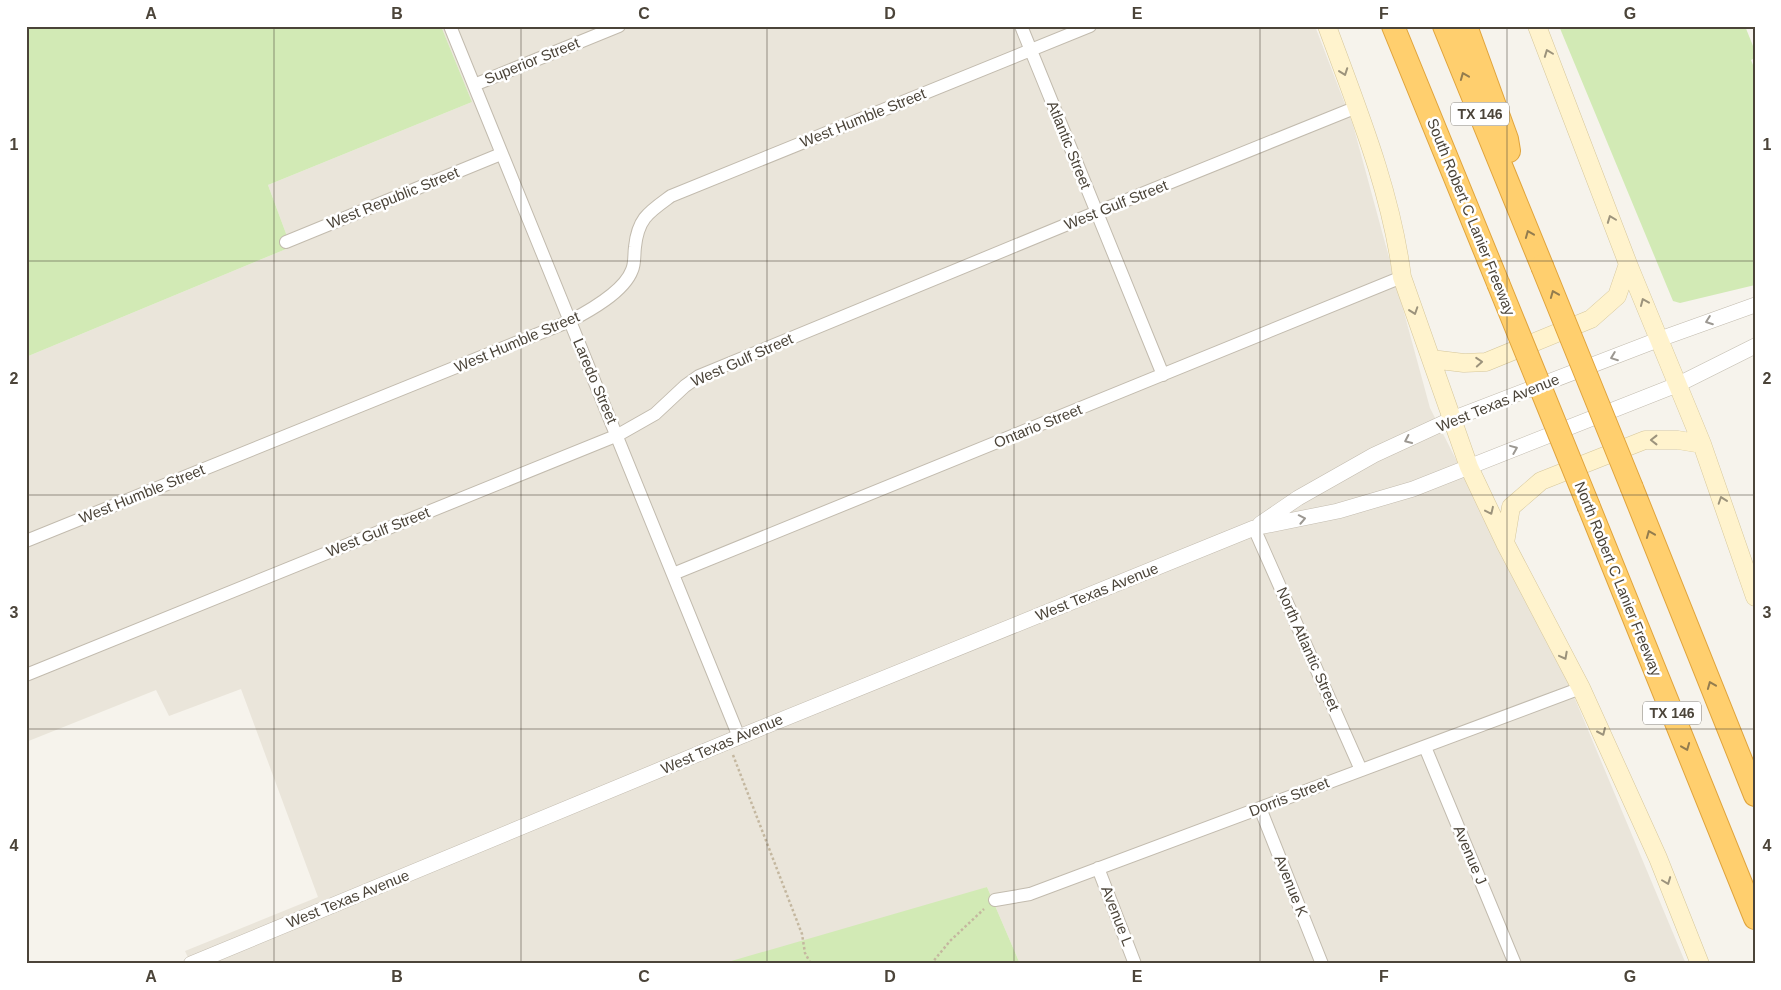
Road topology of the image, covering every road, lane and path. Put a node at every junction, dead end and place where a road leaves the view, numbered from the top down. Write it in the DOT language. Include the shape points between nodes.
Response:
graph roads {
  1 [pos="450,26"];
  2 [pos="619,26"];
  3 [pos="1021,26"];
  4 [pos="1090,26"];
  5 [pos="1327,26"];
  6 [pos="1380,26"];
  7 [pos="1393,26"];
  8 [pos="1444,26"];
  9 [pos="1466,26"];
  10 [pos="1537,26"];
  11 [pos="1031,50"];
  12 [pos="474,85"];
  13 [pos="1357,108"];
  14 [pos="501,154"];
  15 [pos="1460,191"];
  16 [pos="1516,202"];
  17 [pos="1097,212"];
  18 [pos="286,242"];
  19 [pos="1628,264"];
  20 [pos="1402,277"];
  21 [pos="1755,304"];
  22 [pos="570,321"];
  23 [pos="1660,339"];
  24 [pos="1755,346"];
  25 [pos="1431,358"];
  26 [pos="1163,375"];
  27 [pos="1679,384"];
  28 [pos="1548,408"];
  29 [pos="1452,419"];
  30 [pos="618,436"];
  31 [pos="1702,444"];
  32 [pos="1469,467"];
  33 [pos="1254,528"];
  34 [pos="26,541"];
  35 [pos="1505,543"];
  36 [pos="674,574"];
  37 [pos="1755,597"];
  38 [pos="26,675"];
  39 [pos="1581,688"];
  40 [pos="734,740"];
  41 [pos="1425,747"];
  42 [pos="1362,770"];
  43 [pos="1755,795"];
  44 [pos="1260,808"];
  45 [pos="1098,868"];
  46 [pos="995,900"];
  47 [pos="1755,918"];
  48 [pos="191,964"];
  49 [pos="810,964"];
  50 [pos="931,964"];
  51 [pos="1136,964"];
  52 [pos="1322,964"];
  53 [pos="1515,964"];
  54 [pos="1700,964"];
  1 -- 12 [label="street, Laredo Street"];
  2 -- 12 [label="street, Superior Street"];
  3 -- 11 [label="street, Atlantic Street"];
  4 -- 11 [label="street, West Humble Street"];
  5 -- 13 [label="main road, one-way"];
  6 -- 15 [label="highway"];
  7 -- 15 [label="highway, South Robert C Lanier Freeway / TX 146"];
  16 -- 8 [label="highway, TX 146, one-way"];
  9 -- 16 [label="highway" via="1507,140"];
  19 -- 10 [label="main road, one-way"];
  11 -- 17 [label="street, Atlantic Street"];
  11 -- 22 [label="street, West Humble Street" via="671,196 643,218 636,238 632,270 622,284 590,311"];
  12 -- 14 [label="street, Laredo Street"];
  13 -- 17 [label="street, West Gulf Street"];
  13 -- 20 [label="main road" via="1384,188"];
  14 -- 18 [label="street, West Republic Street"];
  14 -- 22 [label="street, Laredo Street"];
  15 -- 28 [label="highway, South Robert C Lanier Freeway / TX 146, bridge"];
  43 -- 16 [label="highway, TX 146, one-way, bridge"];
  17 -- 26 [label="street, Atlantic Street"];
  17 -- 30 [label="street, West Gulf Street" via="699,376 655,414"];
  23 -- 19 [label="main road, one-way"];
  25 -- 19 [label="main road, one-way" via="1464,363 1486,362 1591,319 1617,296"];
  20 -- 25 [label="main road, one-way"];
  20 -- 26 [label="street, Ontario Street"];
  21 -- 23 [label="street, West Texas Avenue, one-way"];
  22 -- 30 [label="street, Laredo Street"];
  22 -- 34 [label="street, West Humble Street"];
  23 -- 27 [label="main road"];
  23 -- 29 [label="street, West Texas Avenue, one-way"];
  24 -- 27 [label="street, West Texas Avenue"];
  25 -- 29 [label="main road"];
  26 -- 36 [label="street, Ontario Street"];
  27 -- 31 [label="main road"];
  32 -- 27 [label="street, West Texas Avenue, one-way"];
  28 -- 47 [label="highway, North Robert C Lanier Freeway / TX 146, one-way, bridge"];
  29 -- 32 [label="main road"];
  29 -- 33 [label="street, West Texas Avenue, one-way" via="1374,455 1298,498"];
  30 -- 36 [label="street, Laredo Street"];
  30 -- 38 [label="street, West Gulf Street"];
  31 -- 35 [label="main road, one-way" via="1645,440 1542,481 1511,507"];
  37 -- 31 [label="main road, one-way"];
  33 -- 32 [label="street, West Texas Avenue, one-way" via="1338,512 1413,489"];
  32 -- 35 [label="main road, one-way"];
  33 -- 40 [label="street, West Texas Avenue"];
  33 -- 42 [label="street, North Atlantic Street"];
  35 -- 39 [label="main road, one-way"];
  36 -- 40 [label="street, Laredo Street"];
  39 -- 41 [label="street, Dorris Street"];
  39 -- 54 [label="main road, one-way" via="1658,858"];
  40 -- 48 [label="street, West Texas Avenue"];
  40 -- 49 [label="path"];
  41 -- 42 [label="street, Dorris Street"];
  41 -- 53 [label="street, Avenue J"];
  42 -- 44 [label="street, Dorris Street"];
  44 -- 45 [label="street, Dorris Street"];
  44 -- 52 [label="street, Avenue K"];
  45 -- 46 [label="street, Dorris Street" via="1030,894"];
  45 -- 51 [label="street, Avenue L"];
  46 -- 50 [label="path" via="976,915"];
}
